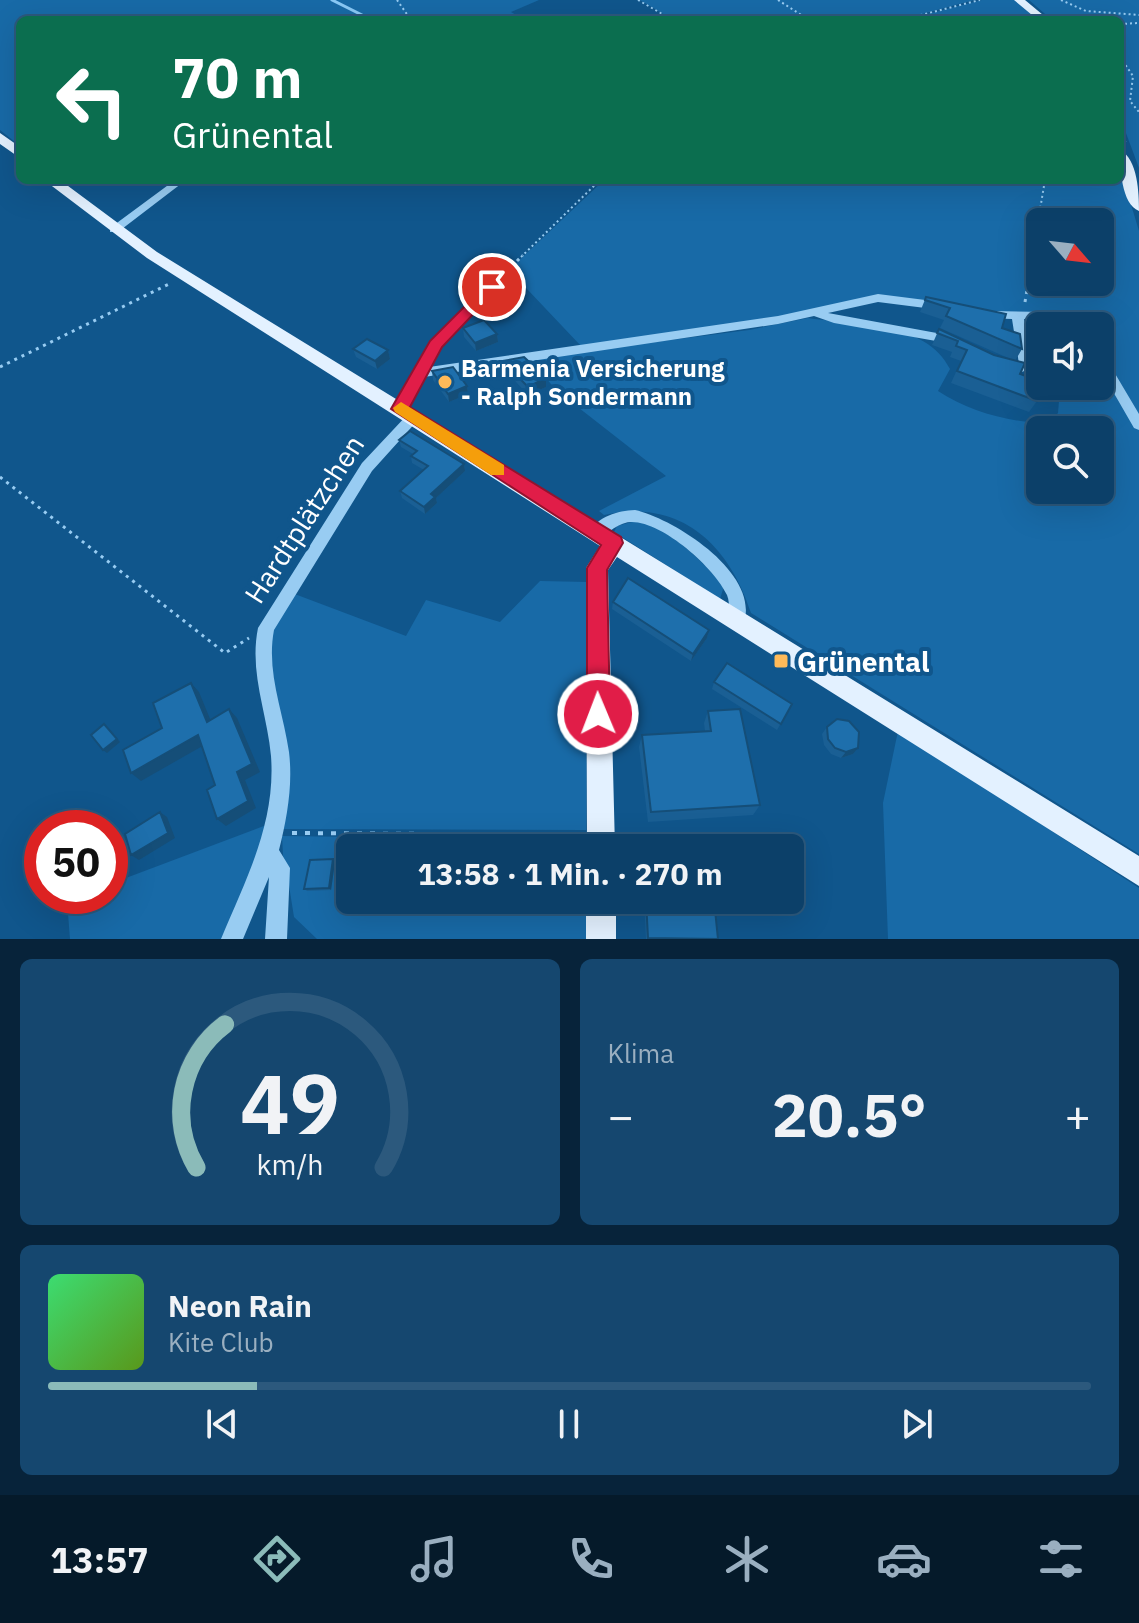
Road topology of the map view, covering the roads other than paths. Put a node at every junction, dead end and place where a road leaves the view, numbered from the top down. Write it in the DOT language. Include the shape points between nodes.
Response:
graph roads {
  1 [pos="1019,0"];
  2 [pos="1039,16"];
  3 [pos="0,137"];
  4 [pos="16,151"];
  5 [pos="1124,165"];
  6 [pos="56,184"];
  7 [pos="176,184"];
  8 [pos="1139,207"];
  9 [pos="114,230"];
  10 [pos="492,287"];
  11 [pos="952,308"];
  12 [pos="815,312"];
  13 [pos="981,313"];
  14 [pos="1022,318"];
  15 [pos="1026,318"];
  16 [pos="966,347"];
  17 [pos="998,364"];
  18 [pos="420,373"];
  19 [pos="1114,386"];
  20 [pos="407,413"];
  21 [pos="1139,425"];
  22 [pos="605,537"];
  23 [pos="737,620"];
  24 [pos="600,834"];
  25 [pos="272,843"];
  26 [pos="1139,872"];
  27 [pos="601,914"];
  28 [pos="232,939"];
  29 [pos="276,939"];
  30 [pos="601,939"];
  1 -- 2 [label="main road"];
  3 -- 4 [label="main road"];
  5 -- 8 [label="main road"];
  6 -- 9 [label="main road"];
  7 -- 9 [label="street"];
  9 -- 20 [label="main road"];
  10 -- 18 [label="street" via="435,344"];
  11 -- 12 [label="street" via="890,298"];
  12 -- 16 [label="street" via="943,335"];
  12 -- 18 [label="street"];
  13 -- 14 [label="street"];
  14 -- 15 [label="street"];
  14 -- 17 [label="street" via="1025,365 1021,369"];
  18 -- 20 [label="street"];
  19 -- 21 [label="street"];
  20 -- 22 [label="main road"];
  20 -- 25 [label="street, Hardtplätzchen" via="266,628 261,657 280,757"];
  22 -- 23 [label="main road"];
  22 -- 23 [label="street" via="619,518 638,516 677,535 726,579 737,599"];
  22 -- 24 [label="main road" via="597,568"];
  23 -- 26 [label="main road"];
  25 -- 28 [label="street, Hardtplätzchen"];
  25 -- 29 [label="street" via="280,868"];
  27 -- 30 [label="main road"];
}
